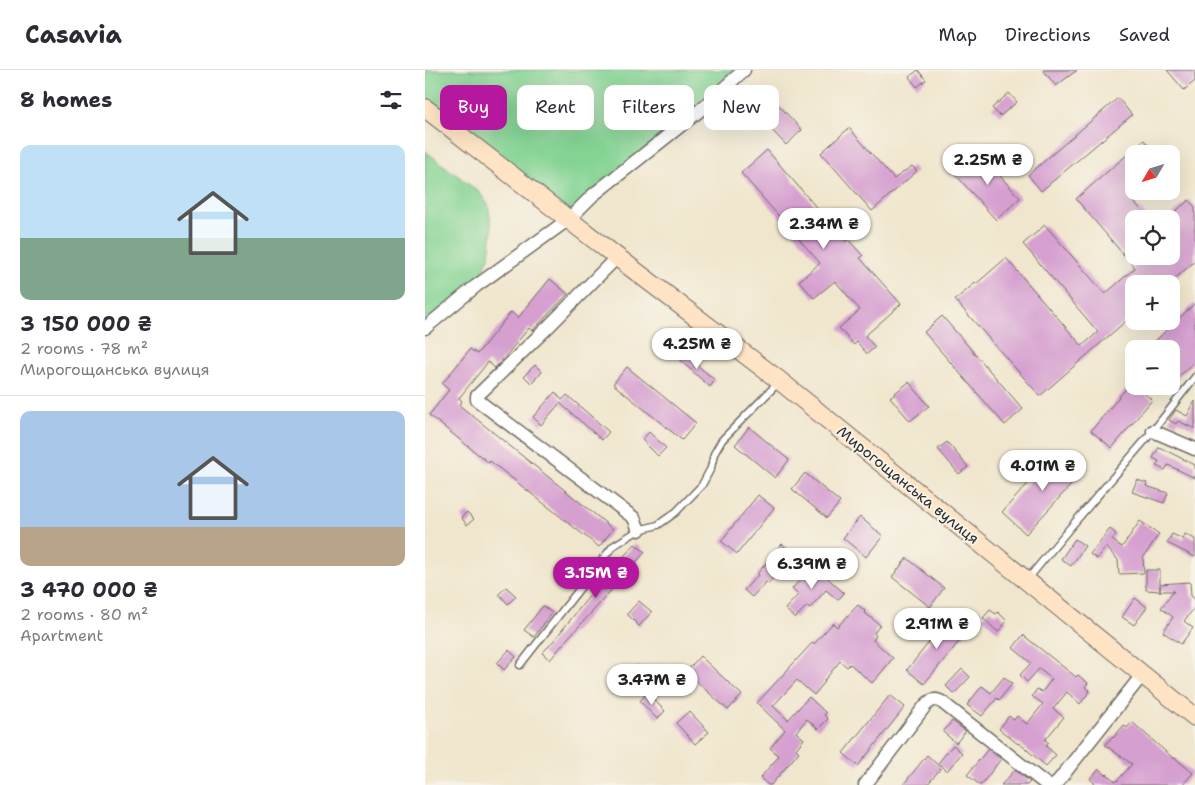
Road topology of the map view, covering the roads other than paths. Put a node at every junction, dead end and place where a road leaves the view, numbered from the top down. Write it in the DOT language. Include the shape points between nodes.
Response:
graph roads {
  1 [pos="744,70"];
  2 [pos="425,108"];
  3 [pos="569,219"];
  4 [pos="617,257"];
  5 [pos="425,328"];
  6 [pos="1195,377"];
  7 [pos="780,381"];
  8 [pos="1153,431"];
  9 [pos="1195,449"];
  10 [pos="639,530"];
  11 [pos="1027,581"];
  12 [pos="520,665"];
  13 [pos="1143,674"];
  14 [pos="1195,717"];
  15 [pos="865,785"];
  16 [pos="1047,785"];
  17 [pos="1055,785"];
  1 -- 3 [label="street" via="699,111 593,195"];
  2 -- 3 [label="main road, Мирогощанська вулиця"];
  3 -- 4 [label="main road, Мирогощанська вулиця"];
  3 -- 5 [label="street" via="476,286"];
  4 -- 7 [label="main road, Мирогощанська вулиця"];
  4 -- 10 [label="street" via="477,396 477,400 633,518"];
  6 -- 8 [label="lane"];
  7 -- 10 [label="lane" via="722,440 702,485 659,525"];
  7 -- 11 [label="main road, Мирогощанська вулиця"];
  8 -- 9 [label="street"];
  8 -- 11 [label="lane"];
  10 -- 12 [label="lane" via="613,546"];
  11 -- 13 [label="main road, Мирогощанська вулиця"];
  13 -- 14 [label="main road, Мирогощанська вулиця"];
  13 -- 17 [label="street"];
  15 -- 16 [label="street" via="929,701 934,699"];
}
